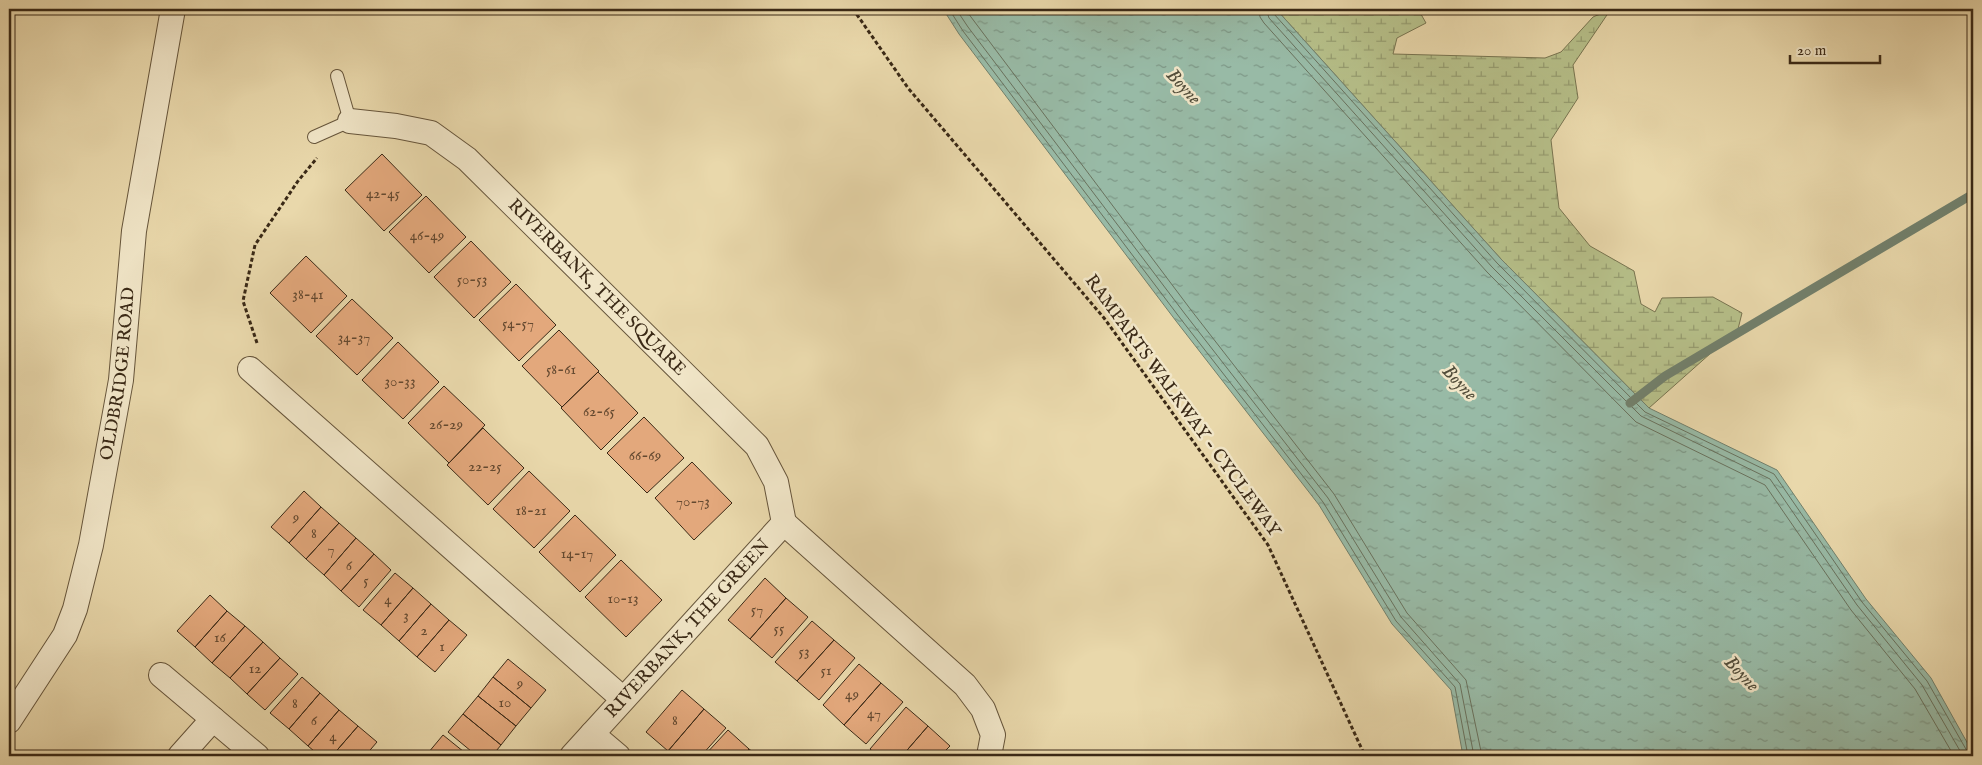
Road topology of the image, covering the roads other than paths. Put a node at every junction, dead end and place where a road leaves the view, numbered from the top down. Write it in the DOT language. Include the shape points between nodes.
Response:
graph roads {
  1 [pos="173,9"];
  2 [pos="337,76"];
  3 [pos="350,121"];
  4 [pos="314,137"];
  5 [pos="250,369"];
  6 [pos="784,523"];
  7 [pos="161,674"];
  8 [pos="624,700"];
  9 [pos="213,719"];
  10 [pos="9,722"];
  11 [pos="592,734"];
  12 [pos="180,756"];
  13 [pos="257,756"];
  14 [pos="572,756"];
  15 [pos="618,756"];
  16 [pos="989,756"];
  1 -- 10 [label="street, OLDBRIDGE ROAD" via="134,231 121,380 91,545 75,609 64,635"];
  2 -- 3 [label="lane"];
  3 -- 4 [label="lane"];
  3 -- 6 [label="street, RIVERBANK, THE SQUARE" via="432,133 466,159 757,446 776,482"];
  5 -- 8 [label="street"];
  6 -- 8 [label="street, RIVERBANK, THE GREEN"];
  6 -- 16 [label="street" via="965,686 983,709 993,735"];
  7 -- 9 [label="street"];
  8 -- 11 [label="street, RIVERBANK, THE GREEN"];
  9 -- 12 [label="street"];
  9 -- 13 [label="street"];
  11 -- 14 [label="street, RIVERBANK, THE GREEN"];
  11 -- 15 [label="street, RIVERBANK, THE GREEN"];
}
